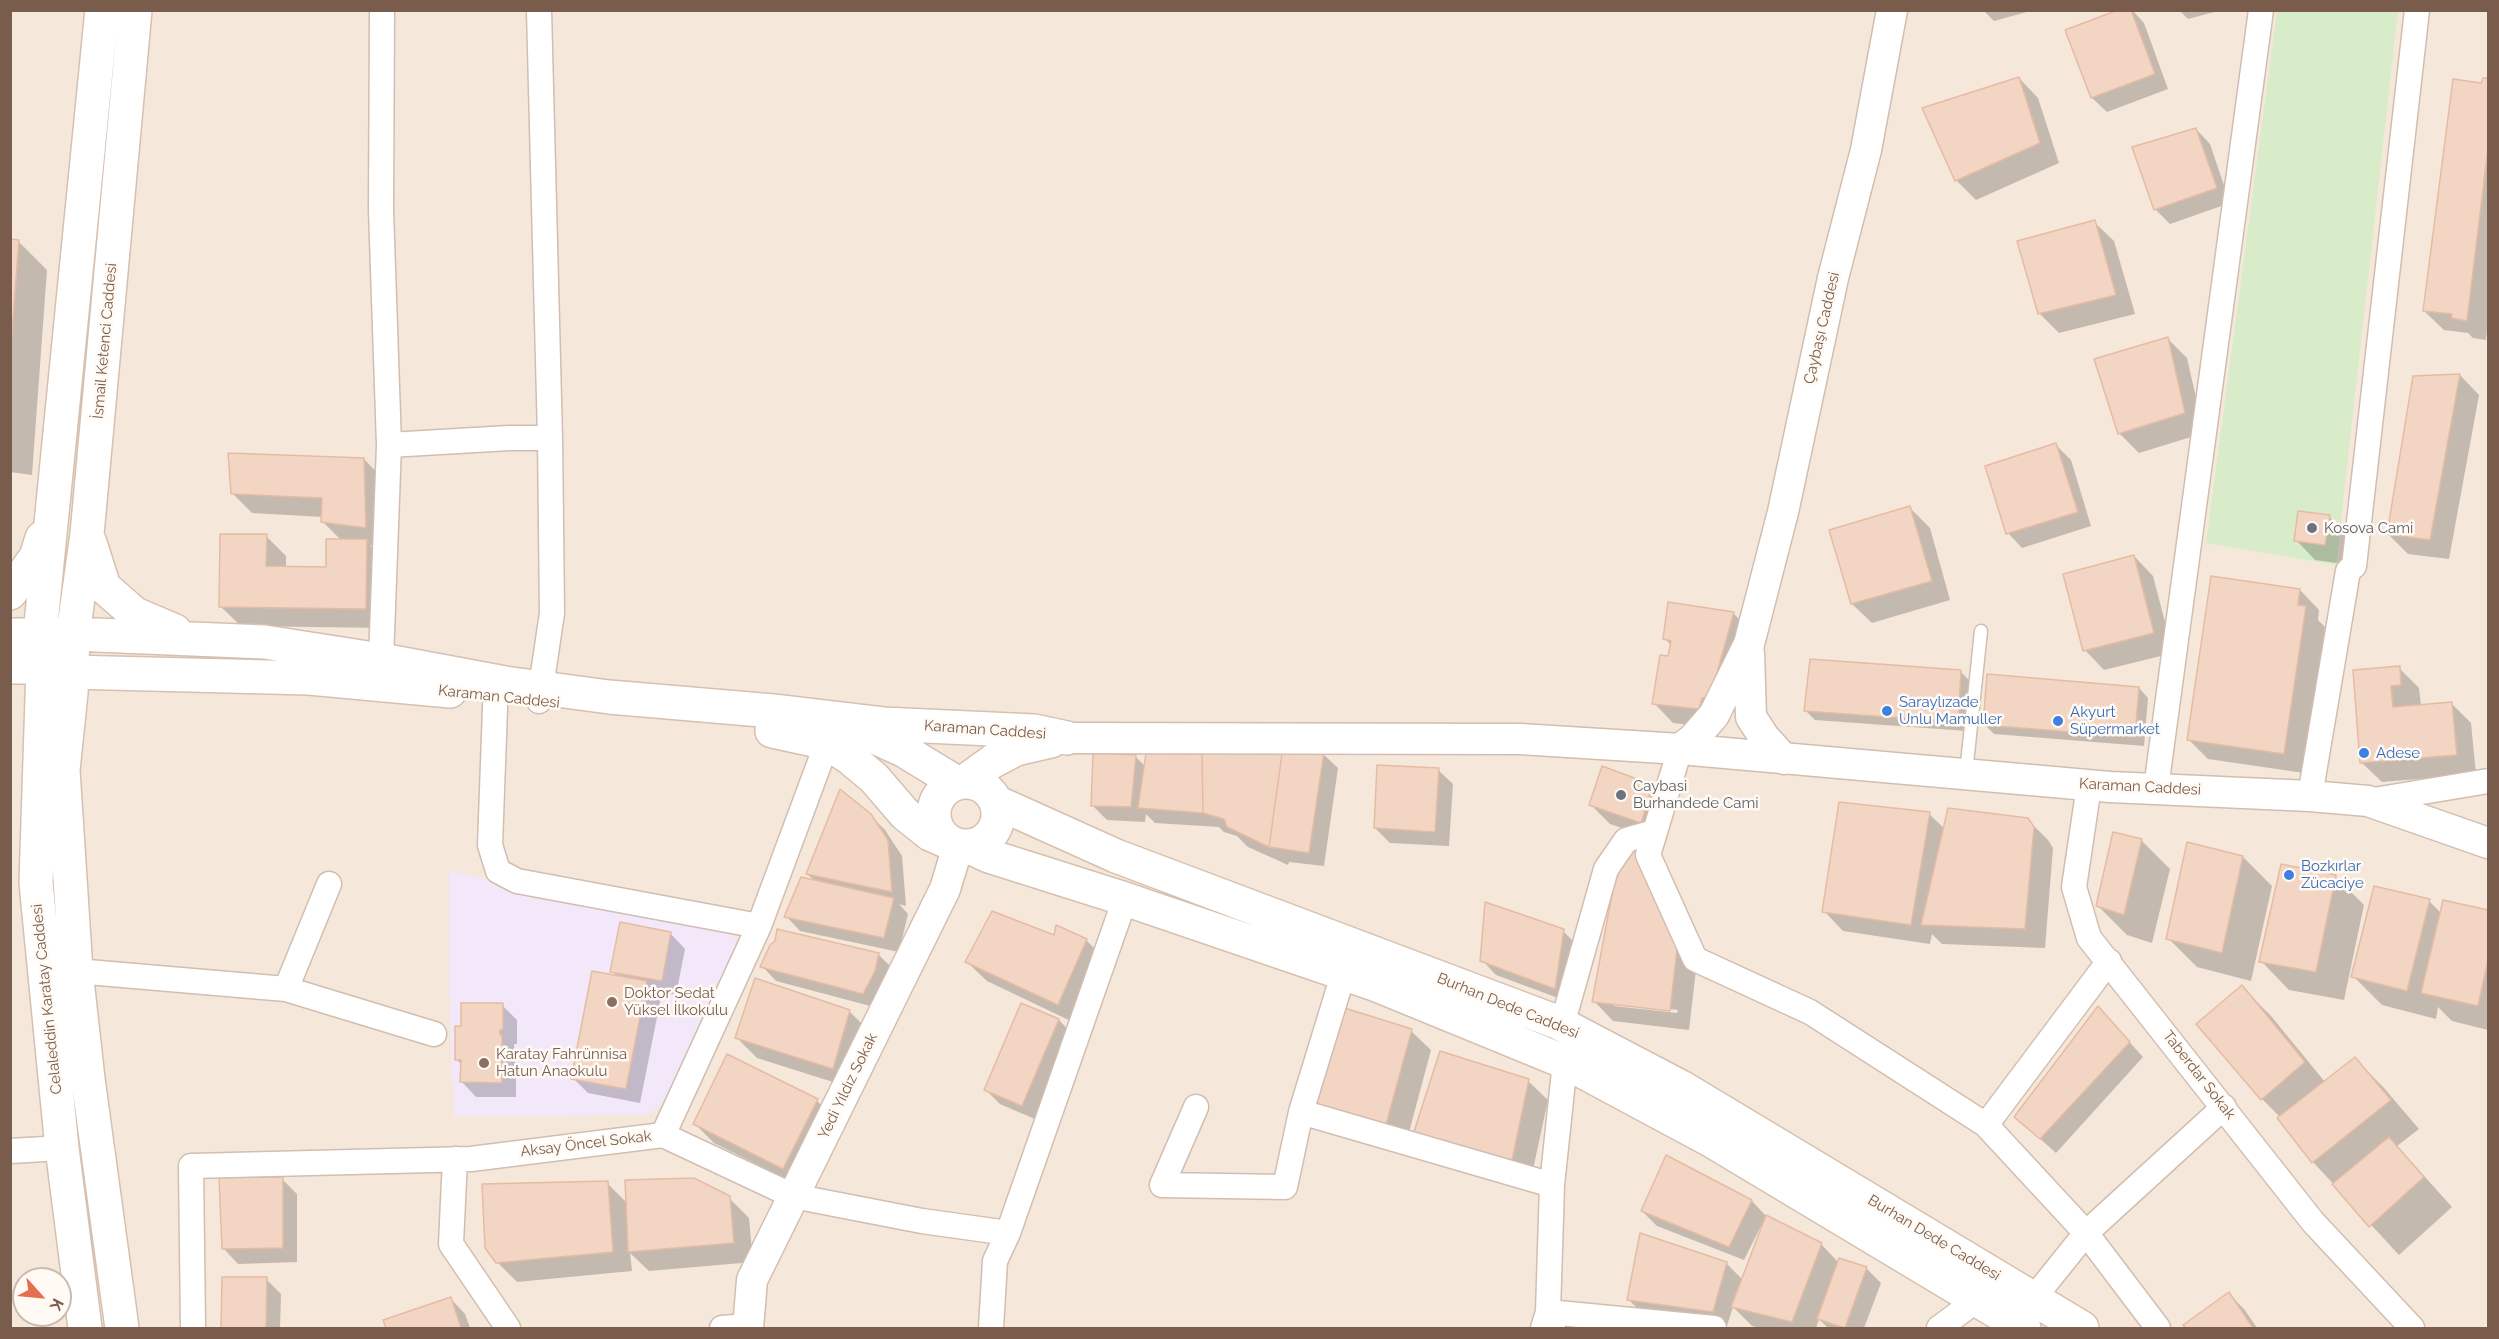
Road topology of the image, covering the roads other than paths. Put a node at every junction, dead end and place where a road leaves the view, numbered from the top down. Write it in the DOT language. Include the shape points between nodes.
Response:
graph roads {
  1 [pos="102,10"];
  2 [pos="135,10"];
  3 [pos="382,10"];
  4 [pos="539,10"];
  5 [pos="1892,10"];
  6 [pos="2261,10"];
  7 [pos="2417,10"];
  8 [pos="550,438"];
  9 [pos="388,445"];
  10 [pos="52,510"];
  11 [pos="87,534"];
  12 [pos="10,593"];
  13 [pos="1981,631"];
  14 [pos="73,634"];
  15 [pos="25,635"];
  16 [pos="190,639"];
  17 [pos="1749,644"];
  18 [pos="381,660"];
  19 [pos="10,667"];
  20 [pos="57,670"];
  21 [pos="495,688"];
  22 [pos="540,694"];
  23 [pos="829,730"];
  24 [pos="1067,738"];
  25 [pos="1680,749"];
  26 [pos="1784,759"];
  27 [pos="1966,774"];
  28 [pos="2488,781"];
  29 [pos="961,783"];
  30 [pos="2089,786"];
  31 [pos="2156,788"];
  32 [pos="2310,796"];
  33 [pos="2368,801"];
  34 [pos="996,802"];
  35 [pos="1654,832"];
  36 [pos="2488,843"];
  37 [pos="958,845"];
  38 [pos="329,884"];
  39 [pos="1125,899"];
  40 [pos="759,926"];
  41 [pos="2109,961"];
  42 [pos="76,971"];
  43 [pos="1343,975"];
  44 [pos="286,988"];
  45 [pos="1562,1025"];
  46 [pos="434,1034"];
  47 [pos="1565,1062"];
  48 [pos="1196,1107"];
  49 [pos="2224,1107"];
  50 [pos="1301,1113"];
  51 [pos="1986,1125"];
  52 [pos="663,1135"];
  53 [pos="62,1148"];
  54 [pos="10,1151"];
  55 [pos="455,1159"];
  56 [pos="1552,1185"];
  57 [pos="793,1196"];
  58 [pos="1008,1233"];
  59 [pos="2086,1233"];
  60 [pos="1978,1299"];
  61 [pos="2028,1314"];
  62 [pos="1549,1323"];
  63 [pos="739,1328"];
  64 [pos="85,1329"];
  65 [pos="122,1329"];
  66 [pos="193,1329"];
  67 [pos="508,1329"];
  68 [pos="991,1329"];
  69 [pos="1714,1329"];
  70 [pos="1938,1329"];
  71 [pos="2082,1329"];
  72 [pos="2158,1329"];
  73 [pos="2412,1329"];
  1 -- 10 [label="main road"];
  2 -- 11 [label="main road, İsmail Ketenci Caddesi"];
  3 -- 9 [label="street" via="381,210"];
  4 -- 8 [label="street"];
  5 -- 17 [label="street, Çaybaşı Caddesi" via="1866,150"];
  6 -- 31 [label="street"];
  7 -- 32 [label="street" via="2354,566 2348,571"];
  8 -- 9 [label="street"];
  8 -- 22 [label="street" via="552,614"];
  9 -- 18 [label="street"];
  10 -- 12 [label="main road" via="36,557"];
  10 -- 15 [label="main road"];
  11 -- 14 [label="main road, İsmail Ketenci Caddesi"];
  11 -- 16 [label="main road" via="104,587 135,614"];
  13 -- 27 [label="lane"];
  14 -- 15 [label="main road, Karaman Caddesi"];
  14 -- 16 [label="main road, Karaman Caddesi"];
  14 -- 20 [label="main road, İsmail Ketenci Caddesi"];
  15 -- 20 [label="main road"];
  16 -- 18 [label="main road, Karaman Caddesi" via="265,642"];
  17 -- 25 [label="street" via="1714,715"];
  17 -- 26 [label="street" via="1750,717"];
  18 -- 21 [label="main road, Karaman Caddesi"];
  19 -- 20 [label="main road, Karaman Caddesi"];
  20 -- 21 [label="main road, Karaman Caddesi"];
  20 -- 42 [label="main road" via="71,693 63,770"];
  20 -- 53 [label="main road, Celaleddin Karatay Caddesi" via="36,883"];
  21 -- 22 [label="main road, Karaman Caddesi"];
  21 -- 40 [label="street" via="490,845 498,871 517,881"];
  22 -- 23 [label="main road, Karaman Caddesi" via="777,732"];
  23 -- 24 [label="main road, Karaman Caddesi" via="883,724 1034,731"];
  23 -- 29 [label="main road, Karaman Caddesi" via="903,750"];
  23 -- 37 [label="main road, Karaman Caddesi" via="850,758 874,778 905,814 930,834"];
  23 -- 40 [label="street, Aksay Öncel Sokak"];
  24 -- 25 [label="street, Karaman Caddesi" via="1520,739"];
  24 -- 29 [label="main road" via="1016,749"];
  25 -- 26 [label="street, Karaman Caddesi"];
  25 -- 35 [label="street"];
  26 -- 27 [label="street, Karaman Caddesi"];
  27 -- 30 [label="street, Karaman Caddesi"];
  28 -- 33 [label="street"];
  29 -- 34 [label="main road" via="984,788"];
  29 -- 37 [label="main road" via="941,794 934,814 940,834"];
  30 -- 31 [label="street, Karaman Caddesi"];
  30 -- 41 [label="street, Taberdar Sokak" via="2074,887 2089,938"];
  31 -- 32 [label="street, Karaman Caddesi"];
  32 -- 33 [label="street, Karaman Caddesi"];
  33 -- 36 [label="street, Karaman Caddesi"];
  34 -- 37 [label="main road" via="994,830 988,838"];
  34 -- 45 [label="main road, Burhan Dede Caddesi" via="1116,856"];
  35 -- 45 [label="street" via="1626,840 1606,869"];
  35 -- 51 [label="street" via="1648,855 1695,959 1810,1012"];
  37 -- 39 [label="main road, Burhan Dede Caddesi"];
  37 -- 57 [label="street, Yedi Yıldız Sokak" via="945,889"];
  38 -- 44 [label="street"];
  39 -- 43 [label="main road, Burhan Dede Caddesi"];
  39 -- 58 [label="street"];
  40 -- 52 [label="street, Aksay Öncel Sokak"];
  41 -- 49 [label="street, Taberdar Sokak"];
  41 -- 51 [label="street"];
  42 -- 44 [label="street"];
  42 -- 65 [label="main road"];
  43 -- 47 [label="main road, Burhan Dede Caddesi"];
  43 -- 50 [label="street"];
  44 -- 46 [label="street"];
  45 -- 61 [label="main road, Burhan Dede Caddesi" via="1681,1087"];
  47 -- 56 [label="street"];
  47 -- 60 [label="main road, Burhan Dede Caddesi" via="1714,1142"];
  48 -- 50 [label="street" via="1162,1185 1286,1187"];
  49 -- 59 [label="street"];
  49 -- 73 [label="street, Taberdar Sokak" via="2313,1222"];
  50 -- 56 [label="street"];
  51 -- 59 [label="street"];
  52 -- 55 [label="street, Aksay Öncel Sokak"];
  52 -- 57 [label="street"];
  53 -- 54 [label="street"];
  53 -- 64 [label="main road, Celaleddin Karatay Caddesi"];
  55 -- 66 [label="street, Aksay Öncel Sokak" via="191,1166"];
  55 -- 67 [label="street" via="452,1244"];
  56 -- 62 [label="street"];
  57 -- 58 [label="street"];
  57 -- 63 [label="street, Yedi Yıldız Sokak" via="752,1280"];
  58 -- 68 [label="street" via="995,1261"];
  59 -- 61 [label="street"];
  59 -- 72 [label="street"];
  60 -- 61 [label="main road, Burhan Dede Caddesi"];
  60 -- 70 [label="street"];
  61 -- 71 [label="main road, Burhan Dede Caddesi"];
  62 -- 69 [label="street"];
}
